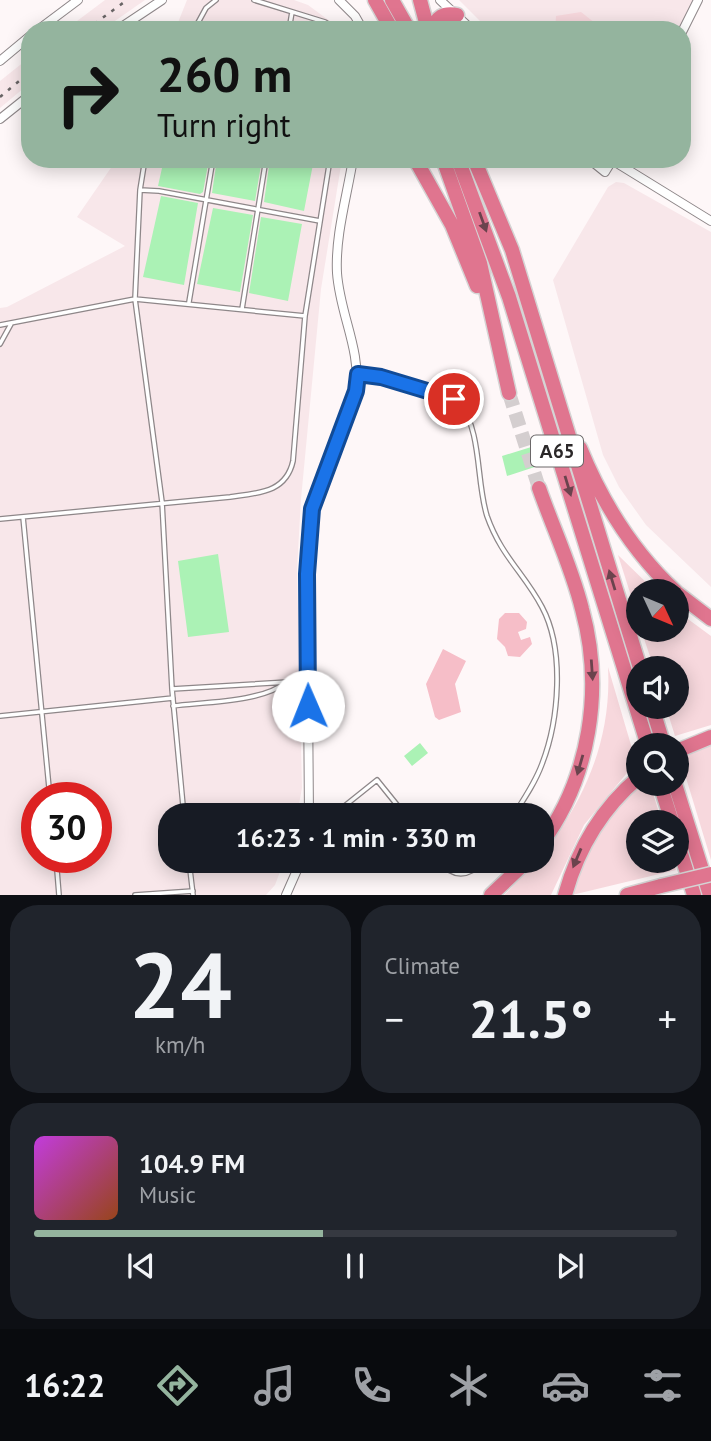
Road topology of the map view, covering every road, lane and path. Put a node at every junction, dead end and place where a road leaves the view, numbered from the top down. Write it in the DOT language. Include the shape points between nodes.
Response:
graph roads {
  1 [pos="78,0"];
  2 [pos="162,0"];
  3 [pos="216,0"];
  4 [pos="254,0"];
  5 [pos="339,0"];
  6 [pos="375,0"];
  7 [pos="392,0"];
  8 [pos="420,0"];
  9 [pos="440,0"];
  10 [pos="698,0"];
  11 [pos="292,12"];
  12 [pos="457,15"];
  13 [pos="50,21"];
  14 [pos="130,21"];
  15 [pos="199,21"];
  16 [pos="290,21"];
  17 [pos="321,21"];
  18 [pos="358,21"];
  19 [pos="386,21"];
  20 [pos="404,21"];
  21 [pos="427,21"];
  22 [pos="436,21"];
  23 [pos="463,21"];
  24 [pos="688,21"];
  25 [pos="21,44"];
  26 [pos="0,61"];
  27 [pos="21,102"];
  28 [pos="0,119"];
  29 [pos="144,168"];
  30 [pos="211,168"];
  31 [pos="264,168"];
  32 [pos="329,168"];
  33 [pos="352,168"];
  34 [pos="420,168"];
  35 [pos="446,168"];
  36 [pos="461,168"];
  37 [pos="478,168"];
  38 [pos="484,168"];
  39 [pos="625,168"];
  40 [pos="140,190"];
  41 [pos="205,199"];
  42 [pos="490,199"];
  43 [pos="257,209"];
  44 [pos="320,221"];
  45 [pos="711,221"];
  46 [pos="135,299"];
  47 [pos="189,303"];
  48 [pos="242,309"];
  49 [pos="306,316"];
  50 [pos="12,323"];
  51 [pos="0,325"];
  52 [pos="0,344"];
  53 [pos="540,346"];
  54 [pos="503,367"];
  55 [pos="358,374"];
  56 [pos="509,393"];
  57 [pos="538,488"];
  58 [pos="162,502"];
  59 [pos="23,517"];
  60 [pos="0,519"];
  61 [pos="664,579"];
  62 [pos="690,602"];
  63 [pos="711,619"];
  64 [pos="636,656"];
  65 [pos="307,680"];
  66 [pos="285,683"];
  67 [pos="172,689"];
  68 [pos="173,698"];
  69 [pos="173,706"];
  70 [pos="42,712"];
  71 [pos="0,716"];
  72 [pos="644,733"];
  73 [pos="49,782"];
  74 [pos="626,787"];
  75 [pos="680,796"];
  76 [pos="183,803"];
  77 [pos="309,803"];
  78 [pos="348,803"];
  79 [pos="396,803"];
  80 [pos="520,803"];
  81 [pos="554,822"];
  82 [pos="58,873"];
  83 [pos="190,873"];
  84 [pos="296,873"];
  85 [pos="514,873"];
  86 [pos="687,873"];
  87 [pos="711,874"];
  88 [pos="193,893"];
  89 [pos="60,895"];
  90 [pos="135,895"];
  91 [pos="286,895"];
  92 [pos="491,895"];
  93 [pos="565,895"];
  94 [pos="626,895"];
  95 [pos="694,895"];
  96 [pos="710,895"];
  1 -- 13 [label="street"];
  2 -- 14 [label="street"];
  3 -- 15 [label="lane"];
  4 -- 11 [label="lane"];
  5 -- 18 [label="street"];
  6 -- 19 [label="highway"];
  7 -- 20 [label="highway"];
  8 -- 21 [label="highway"];
  9 -- 12 [label="street"];
  10 -- 24 [label="street"];
  11 -- 16 [label="lane"];
  11 -- 17 [label="lane"];
  12 -- 22 [label="highway" via="450,13"];
  12 -- 23 [label="street"];
  25 -- 26 [label="street"];
  27 -- 28 [label="street"];
  29 -- 40 [label="lane"];
  30 -- 41 [label="lane"];
  31 -- 43 [label="lane"];
  32 -- 44 [label="lane"];
  33 -- 55 [label="street" via="337,272"];
  34 -- 54 [label="highway" via="468,259"];
  35 -- 54 [label="highway" via="480,263"];
  36 -- 72 [label="highway, Α65, one-way" via="509,297"];
  37 -- 42 [label="highway, Α65"];
  38 -- 42 [label="highway"];
  39 -- 45 [label="street"];
  40 -- 41 [label="lane"];
  40 -- 46 [label="lane"];
  41 -- 43 [label="lane"];
  41 -- 47 [label="lane"];
  42 -- 53 [label="highway, Α65" via="512,250"];
  43 -- 44 [label="lane"];
  43 -- 48 [label="lane"];
  44 -- 49 [label="lane"];
  46 -- 47 [label="lane"];
  46 -- 50 [label="lane"];
  46 -- 58 [label="lane"];
  47 -- 48 [label="lane"];
  48 -- 49 [label="lane"];
  49 -- 58 [label="lane" via="290,474 284,483 260,492"];
  50 -- 51 [label="lane"];
  50 -- 52 [label="lane"];
  53 -- 61 [label="highway" via="608,506"];
  64 -- 53 [label="highway, Α65, one-way"];
  54 -- 56 [label="highway"];
  55 -- 65 [label="street" via="356,391 312,509"];
  55 -- 80 [label="lane" via="460,403 469,419 482,499 497,542 537,597 550,625 555,676 550,736 543,764"];
  57 -- 81 [label="highway, one-way" via="583,610 593,678 589,731 581,762"];
  58 -- 59 [label="lane"];
  58 -- 67 [label="lane"];
  59 -- 60 [label="lane"];
  59 -- 70 [label="lane"];
  62 -- 63 [label="highway"];
  65 -- 66 [label="lane"];
  65 -- 77 [label="street"];
  66 -- 67 [label="lane" via="275,680"];
  66 -- 69 [label="lane" via="239,698"];
  67 -- 68 [label="lane"];
  68 -- 69 [label="lane"];
  68 -- 70 [label="lane"];
  69 -- 76 [label="lane"];
  70 -- 71 [label="lane"];
  70 -- 73 [label="lane"];
  74 -- 93 [label="highway, one-way" via="594,826"];
  75 -- 96 [label="highway"];
  78 -- 79 [label="lane" via="377,780"];
  82 -- 89 [label="lane"];
  83 -- 88 [label="lane"];
  84 -- 91 [label="street"];
  85 -- 92 [label="highway"];
  86 -- 95 [label="highway"];
  87 -- 94 [label="highway, bridge"];
  88 -- 90 [label="lane"];
}
